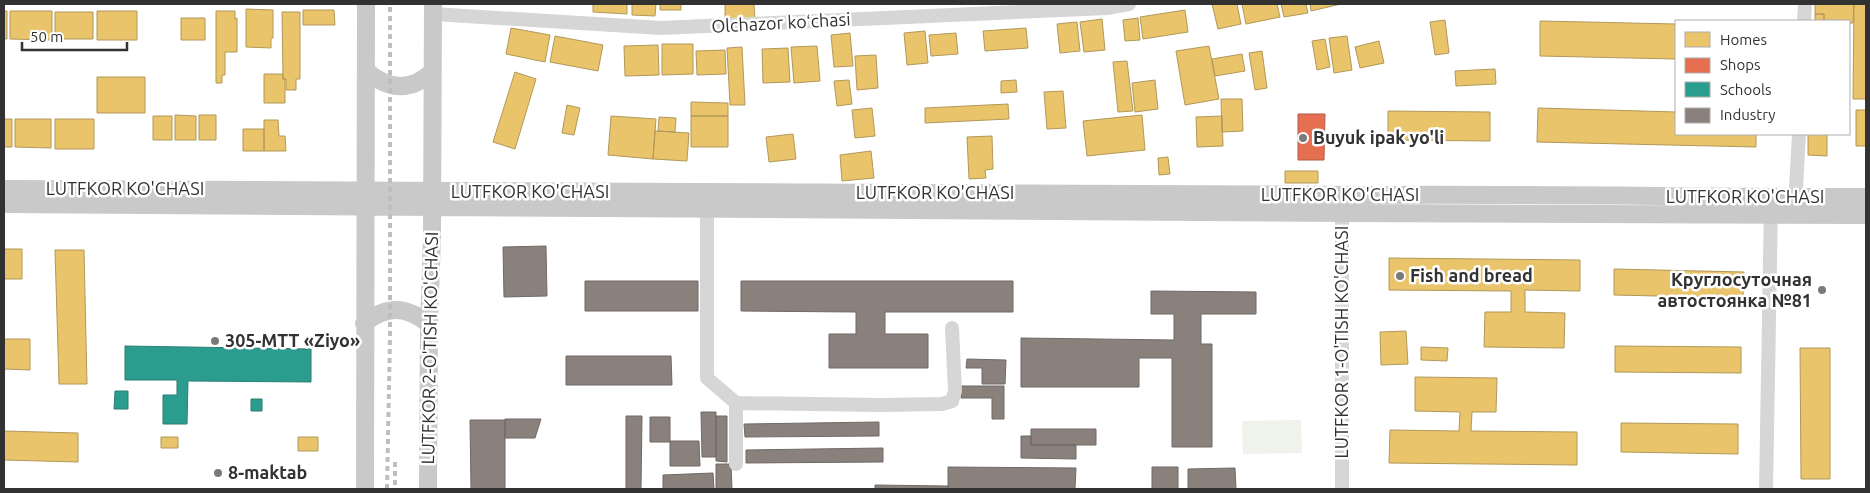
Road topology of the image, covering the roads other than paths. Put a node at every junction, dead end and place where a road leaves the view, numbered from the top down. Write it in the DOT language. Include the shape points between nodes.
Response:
graph roads {
  1 [pos="366,4"];
  2 [pos="1129,4"];
  3 [pos="1805,4"];
  4 [pos="433,9"];
  5 [pos="494,10"];
  6 [pos="1804,20"];
  7 [pos="366,71"];
  8 [pos="433,71"];
  9 [pos="1798,135"];
  10 [pos="4,189"];
  11 [pos="1342,195"];
  12 [pos="1866,197"];
  13 [pos="366,199"];
  14 [pos="431,199"];
  15 [pos="707,200"];
  16 [pos="4,204"];
  17 [pos="1771,206"];
  18 [pos="1795,206"];
  19 [pos="1342,213"];
  20 [pos="1866,215"];
  21 [pos="364,323"];
  22 [pos="429,324"];
  23 [pos="952,328"];
  24 [pos="736,403"];
  25 [pos="736,464"];
  26 [pos="365,489"];
  27 [pos="428,489"];
  28 [pos="1342,489"];
  29 [pos="1766,489"];
  1 -- 7 [label="main road"];
  2 -- 5 [label="street, Olchazor koʻchasi" via="1107,8 661,28"];
  3 -- 6 [label="street"];
  4 -- 5 [label="street, Olchazor koʻchasi"];
  4 -- 8 [label="main road, LUTFKOR 2-O'TISH KO'CHASI"];
  7 -- 8 [label="main road" via="381,82 399,86 417,82"];
  7 -- 13 [label="main road"];
  8 -- 14 [label="main road, LUTFKOR 2-O'TISH KO'CHASI"];
  9 -- 18 [label="street"];
  10 -- 13 [label="main road, LUTFKOR KO'CHASI"];
  11 -- 15 [label="main road, LUTFKOR KO'CHASI"];
  11 -- 17 [label="main road, LUTFKOR KO'CHASI" via="1529,194"];
  11 -- 19 [label="street, LUTFKOR 1-O'TISH KO'CHASI"];
  12 -- 18 [label="main road, LUTFKOR KO'CHASI"];
  13 -- 14 [label="main road, LUTFKOR KO'CHASI"];
  13 -- 16 [label="main road, LUTFKOR KO'CHASI"];
  13 -- 21 [label="main road"];
  14 -- 15 [label="main road, LUTFKOR KO'CHASI"];
  14 -- 22 [label="main road, LUTFKOR 2-O'TISH KO'CHASI"];
  15 -- 19 [label="main road, LUTFKOR KO'CHASI"];
  15 -- 24 [label="street" via="707,378"];
  17 -- 18 [label="main road, LUTFKOR KO'CHASI"];
  17 -- 19 [label="main road, LUTFKOR KO'CHASI"];
  17 -- 29 [label="street"];
  18 -- 20 [label="main road, LUTFKOR KO'CHASI"];
  19 -- 28 [label="street, LUTFKOR 1-O'TISH KO'CHASI"];
  21 -- 22 [label="main road" via="379,314 398,309"];
  21 -- 26 [label="main road"];
  22 -- 27 [label="main road, LUTFKOR 2-O'TISH KO'CHASI"];
  23 -- 24 [label="street" via="955,391 952,400 942,404"];
  24 -- 25 [label="street"];
}
